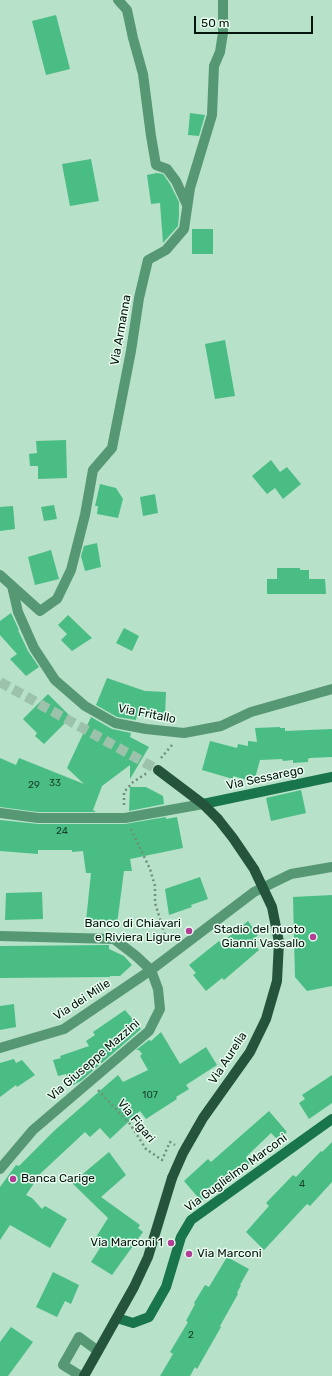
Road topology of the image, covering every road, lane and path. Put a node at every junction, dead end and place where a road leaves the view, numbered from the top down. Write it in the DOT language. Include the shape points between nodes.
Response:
graph roads {
  1 [pos="118,0"];
  2 [pos="223,0"];
  3 [pos="187,205"];
  4 [pos="0,575"];
  5 [pos="12,586"];
  6 [pos="332,689"];
  7 [pos="184,733"];
  8 [pos="154,768"];
  9 [pos="332,777"];
  10 [pos="203,804"];
  11 [pos="0,813"];
  12 [pos="125,818"];
  13 [pos="332,867"];
  14 [pos="0,936"];
  15 [pos="164,960"];
  16 [pos="151,970"];
  17 [pos="0,1048"];
  18 [pos="90,1082"];
  19 [pos="332,1119"];
  20 [pos="184,1150"];
  21 [pos="0,1170"];
  22 [pos="116,1318"];
  23 [pos="98,1350"];
  24 [pos="83,1376"];
  1 -- 3 [label="street" via="127,10 143,74 156,165 167,169 176,181"];
  2 -- 3 [label="street, Via Armanna" via="223,33 220,52 214,66 212,115"];
  3 -- 5 [label="street, Via Armanna" via="184,229 166,250 148,260 112,448 93,470 71,570 57,599 40,611"];
  4 -- 5 [label="street, Via Armanna"];
  5 -- 7 [label="street, Via Fritallo" via="18,612 34,648 55,680 85,706 114,722"];
  6 -- 7 [label="street, Via Fritallo" via="251,712 221,726"];
  7 -- 8 [label="path, Via Fritallo"];
  8 -- 10 [label="main road, Via Aurelia"];
  8 -- 12 [label="path, Via Fritallo" via="133,782 124,792"];
  9 -- 10 [label="street, Via Sessarego"];
  10 -- 12 [label="street"];
  10 -- 20 [label="main road, Via Aurelia, bridge" via="218,819 254,868 272,907 279,942 277,981 266,1019 250,1052 203,1118"];
  11 -- 12 [label="street" via="38,818"];
  12 -- 15 [label="path" via="150,869 155,886 155,903 165,935"];
  13 -- 15 [label="street, Via dei Mille" via="291,874 254,892"];
  14 -- 16 [label="street, Via Giuseppe Mazzini" via="114,939"];
  15 -- 16 [label="street, Via dei Mille"];
  16 -- 17 [label="street, Via dei Mille" via="64,1030"];
  16 -- 18 [label="street, Via Giuseppe Mazzini" via="158,989 160,1009 149,1031"];
  18 -- 20 [label="path, Via Figari" via="130,1124 146,1149 162,1160 170,1142"];
  18 -- 21 [label="street, Via Giuseppe Mazzini" via="33,1130"];
  19 -- 22 [label="street, Via Guglielmo Marconi" via="191,1220 181,1237 166,1286 149,1317 133,1323"];
  20 -- 22 [label="main road, Via Aurelia, bridge" via="172,1178 148,1257"];
  22 -- 23 [label="main road, Via Aurelia"];
  23 -- 24 [label="main road, Via Aurelia"];
  23 -- 24 [label="street" via="79,1338 63,1365"];
}
